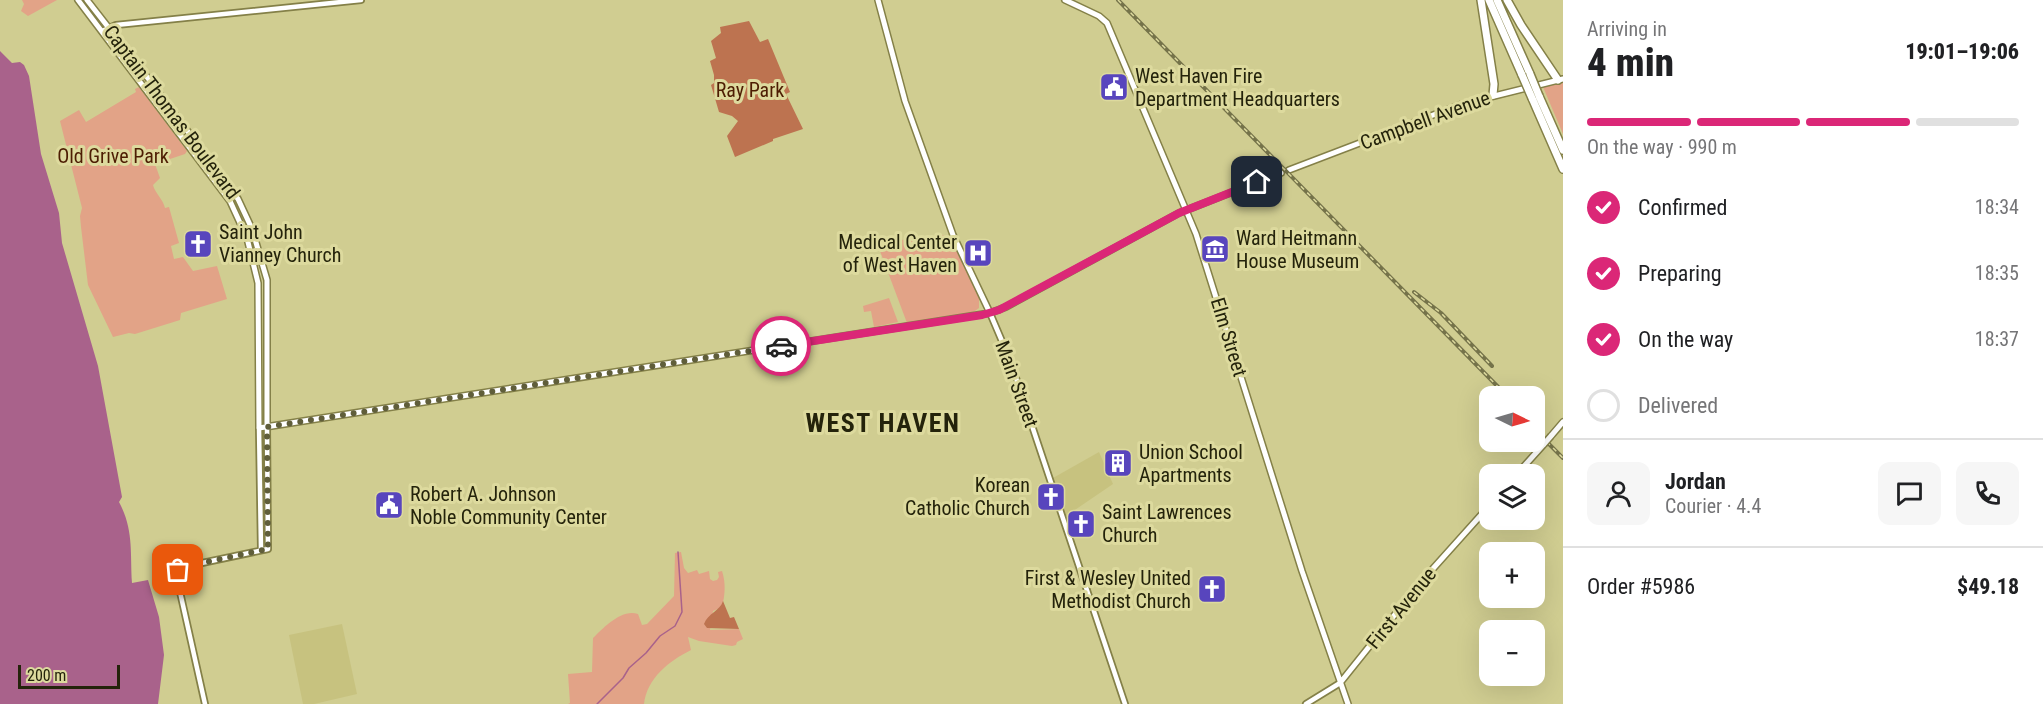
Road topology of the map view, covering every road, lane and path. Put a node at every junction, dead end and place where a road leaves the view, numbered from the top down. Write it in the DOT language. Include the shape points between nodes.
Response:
graph roads {
  1 [pos="78,0"];
  2 [pos="87,0"];
  3 [pos="360,0"];
  4 [pos="878,0"];
  5 [pos="1065,0"];
  6 [pos="1481,0"];
  7 [pos="1489,0"];
  8 [pos="1497,0"];
  9 [pos="1507,0"];
  10 [pos="105,30"];
  11 [pos="1526,74"];
  12 [pos="1560,79"];
  13 [pos="1494,95"];
  14 [pos="1536,97"];
  15 [pos="1563,150"];
  16 [pos="1563,169"];
  17 [pos="1289,170"];
  18 [pos="1281,173"];
  19 [pos="1187,209"];
  20 [pos="990,313"];
  21 [pos="1563,422"];
  22 [pos="267,427"];
  23 [pos="260,428"];
  24 [pos="1526,464"];
  25 [pos="1479,517"];
  26 [pos="261,550"];
  27 [pos="1340,683"];
  28 [pos="205,704"];
  29 [pos="1125,704"];
  30 [pos="1306,704"];
  31 [pos="1348,704"];
  1 -- 10 [label="main road, Captain Thomas Boulevard"];
  2 -- 10 [label="main road, Captain Thomas Boulevard"];
  3 -- 10 [label="street" via="117,25"];
  4 -- 20 [label="main road, Main Street" via="905,101 953,235"];
  5 -- 19 [label="main road, Elm Street" via="1107,23"];
  6 -- 13 [label="highway"];
  7 -- 11 [label="highway"];
  8 -- 11 [label="highway"];
  9 -- 12 [label="highway"];
  10 -- 22 [label="main road, Captain Thomas Boulevard" via="154,86 238,200 252,230 267,280"];
  10 -- 23 [label="main road, Captain Thomas Boulevard" via="230,201 247,238 259,295"];
  11 -- 14 [label="highway, bridge"];
  12 -- 13 [label="main road, Campbell Avenue"];
  13 -- 17 [label="main road, Campbell Avenue"];
  14 -- 15 [label="highway"];
  14 -- 16 [label="highway"];
  18 -- 19 [label="main road"];
  19 -- 20 [label="main road"];
  19 -- 27 [label="main road, Elm Street"];
  20 -- 22 [label="main road"];
  20 -- 29 [label="street, Main Street" via="1010,360"];
  21 -- 24 [label="main road, bridge"];
  22 -- 23 [label="main road"];
  22 -- 26 [label="street, Captain Thomas Boulevard" via="268,549"];
  23 -- 26 [label="street, Captain Thomas Boulevard"];
  25 -- 27 [label="main road, First Avenue"];
  26 -- 28 [label="street" via="183,567 177,572"];
  27 -- 30 [label="street, First Avenue"];
  27 -- 31 [label="main road, Elm Street"];
}
